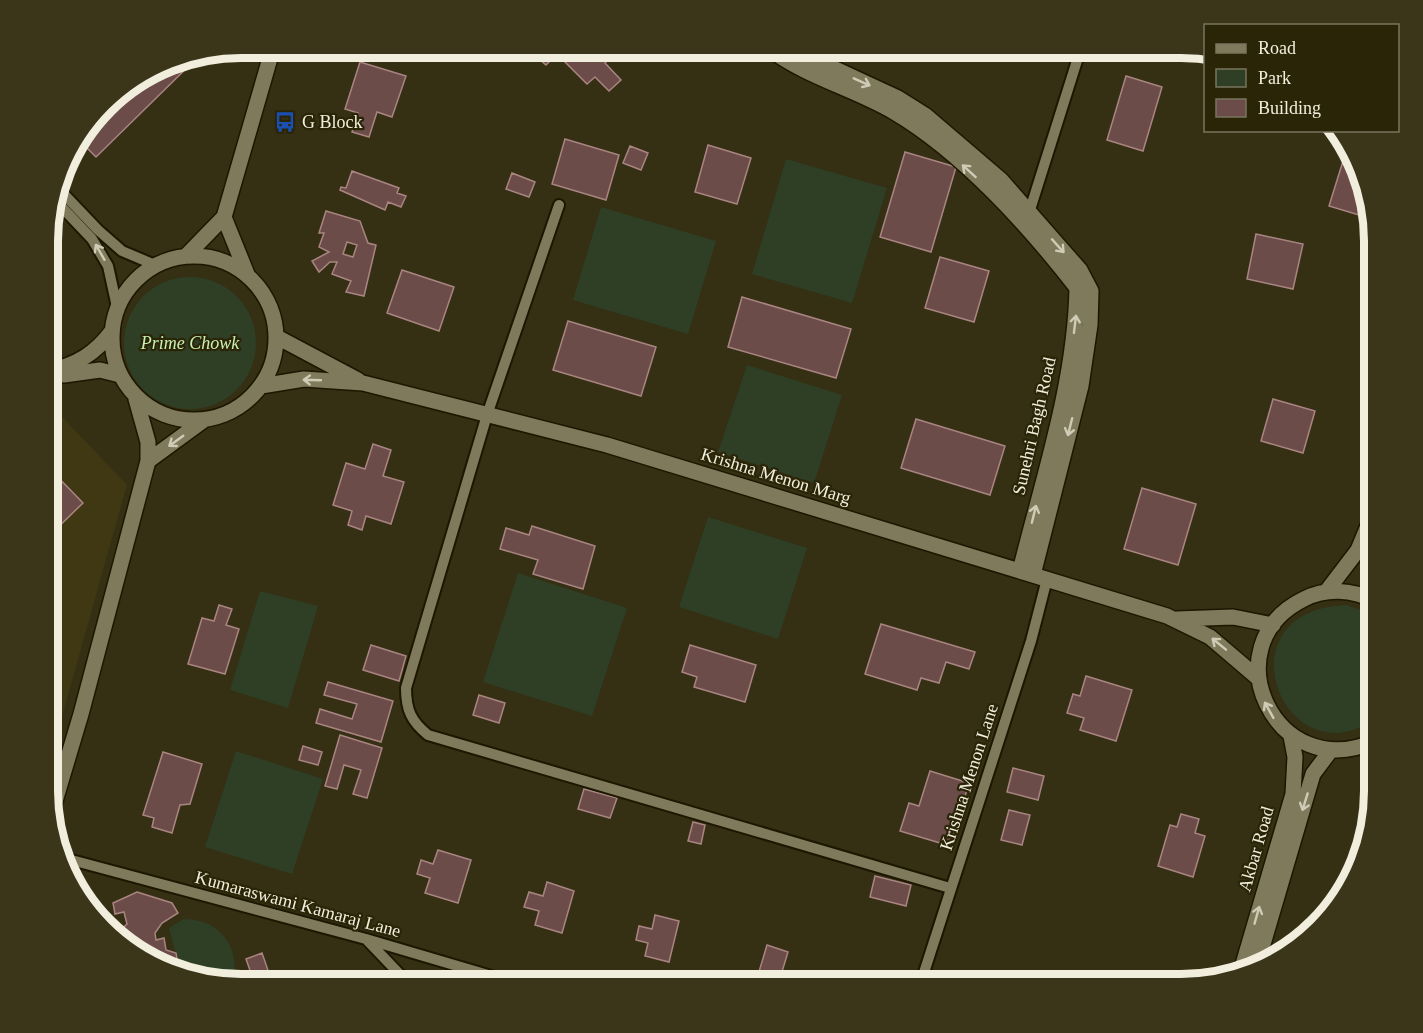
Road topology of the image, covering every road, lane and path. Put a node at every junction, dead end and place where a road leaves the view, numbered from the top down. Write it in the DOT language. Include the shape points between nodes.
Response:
graph roads {
  1 [pos="270,58"];
  2 [pos="785,59"];
  3 [pos="811,59"];
  4 [pos="830,59"];
  5 [pos="1078,59"];
  6 [pos="823,65"];
  7 [pos="65,195"];
  8 [pos="559,205"];
  9 [pos="62,207"];
  10 [pos="1029,213"];
  11 [pos="224,217"];
  12 [pos="186,255"];
  13 [pos="155,265"];
  14 [pos="247,274"];
  15 [pos="117,307"];
  16 [pos="112,331"];
  17 [pos="277,337"];
  18 [pos="58,368"];
  19 [pos="120,375"];
  20 [pos="58,377"];
  21 [pos="363,383"];
  22 [pos="261,386"];
  23 [pos="135,396"];
  24 [pos="487,415"];
  25 [pos="204,420"];
  26 [pos="148,461"];
  27 [pos="1364,536"];
  28 [pos="1033,575"];
  29 [pos="1326,592"];
  30 [pos="1364,597"];
  31 [pos="1174,619"];
  32 [pos="1273,625"];
  33 [pos="1258,678"];
  34 [pos="1291,735"];
  35 [pos="1364,745"];
  36 [pos="1331,750"];
  37 [pos="59,788"];
  38 [pos="72,860"];
  39 [pos="950,888"];
  40 [pos="366,939"];
  41 [pos="1259,957"];
  42 [pos="1243,964"];
  43 [pos="399,974"];
  44 [pos="485,974"];
  45 [pos="923,974"];
  1 -- 11 [label="main road"];
  28 -- 2 [label="main road, Sunehri Bagh Road, one-way" via="1067,382 1077,288 991,192 928,135 892,111 824,82"];
  3 -- 6 [label="main road"];
  4 -- 6 [label="street"];
  5 -- 10 [label="street"];
  6 -- 10 [label="main road, one-way" via="898,98 925,115 1001,180"];
  7 -- 13 [label="street" via="122,250"];
  8 -- 24 [label="street"];
  15 -- 9 [label="street, one-way" via="108,266 92,239"];
  10 -- 28 [label="main road, one-way" via="1080,270 1091,291 1081,386"];
  11 -- 12 [label="main road"];
  11 -- 14 [label="main road"];
  12 -- 13 [label="main road"];
  12 -- 14 [label="main road" via="228,262"];
  13 -- 15 [label="main road" via="133,283"];
  14 -- 17 [label="main road" via="269,302"];
  15 -- 16 [label="main road"];
  16 -- 18 [label="main road" via="90,355"];
  16 -- 19 [label="main road" via="112,353"];
  17 -- 21 [label="main road, Krishna Menon Marg"];
  17 -- 22 [label="main road" via="273,363"];
  19 -- 20 [label="main road" via="100,370"];
  19 -- 23 [label="main road"];
  21 -- 22 [label="main road, Krishna Menon Marg, one-way" via="304,379"];
  21 -- 24 [label="main road, Krishna Menon Marg"];
  22 -- 25 [label="main road" via="245,403"];
  23 -- 25 [label="main road" via="166,416"];
  23 -- 26 [label="main road" via="148,442"];
  24 -- 28 [label="main road, Krishna Menon Marg" via="607,445"];
  24 -- 39 [label="street" via="406,688 406,707 415,724 429,735"];
  25 -- 26 [label="main road, one-way"];
  26 -- 37 [label="main road"];
  27 -- 29 [label="main road" via="1358,550"];
  28 -- 31 [label="main road, Krishna Menon Marg"];
  28 -- 39 [label="street, Krishna Menon Lane" via="1031,641"];
  29 -- 30 [label="main road" via="1350,592"];
  29 -- 32 [label="main road" via="1296,603"];
  31 -- 32 [label="main road, Krishna Menon Marg" via="1233,617"];
  33 -- 31 [label="main road, Krishna Menon Marg, one-way" via="1210,637"];
  32 -- 33 [label="main road" via="1262,647"];
  34 -- 33 [label="main road, one-way" via="1267,707"];
  34 -- 36 [label="main road" via="1307,745"];
  42 -- 34 [label="main road, Akbar Road, one-way" via="1293,794 1295,757"];
  35 -- 36 [label="main road"];
  36 -- 41 [label="main road, Akbar Road, one-way" via="1313,774"];
  38 -- 40 [label="street, Kumaraswami Kamaraj Lane"];
  39 -- 45 [label="street, Krishna Menon Lane"];
  40 -- 43 [label="street"];
  40 -- 44 [label="street, Kumaraswami Kamaraj Lane"];
}
